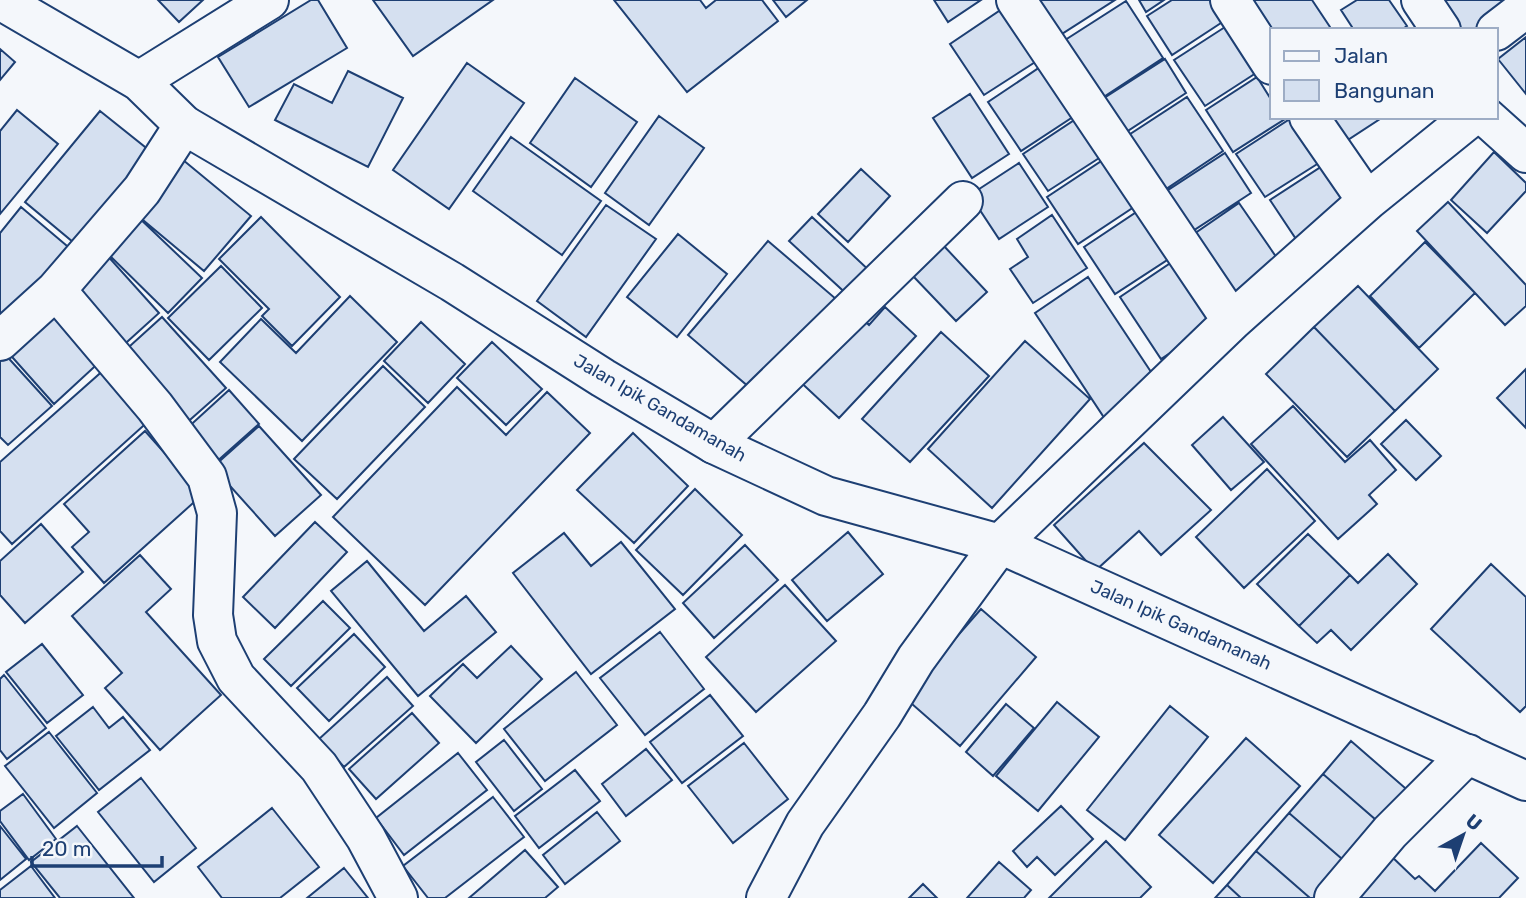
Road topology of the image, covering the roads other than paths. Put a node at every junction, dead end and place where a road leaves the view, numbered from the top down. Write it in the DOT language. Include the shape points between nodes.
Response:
graph roads {
  1 [pos="0,0"];
  2 [pos="269,0"];
  3 [pos="1016,0"];
  4 [pos="1230,0"];
  5 [pos="1421,0"];
  6 [pos="1526,8"];
  7 [pos="1440,28"];
  8 [pos="1498,29"];
  9 [pos="1270,62"];
  10 [pos="139,81"];
  11 [pos="1310,119"];
  12 [pos="1469,119"];
  13 [pos="1488,119"];
  14 [pos="184,125"];
  15 [pos="1526,153"];
  16 [pos="964,201"];
  17 [pos="1367,201"];
  18 [pos="56,290"];
  19 [pos="1232,321"];
  20 [pos="0,341"];
  21 [pos="714,444"];
  22 [pos="1000,544"];
  23 [pos="1468,754"];
  24 [pos="1526,780"];
  25 [pos="398,898"];
  26 [pos="766,898"];
  27 [pos="1334,898"];
  1 -- 10 [label="street, Jalan Ipik Gandamanah"];
  2 -- 10 [label="street"];
  3 -- 19 [label="street"];
  4 -- 9 [label="street"];
  5 -- 7 [label="street"];
  6 -- 8 [label="street"];
  10 -- 14 [label="street, Jalan Ipik Gandamanah"];
  11 -- 17 [label="street"];
  12 -- 17 [label="street"];
  13 -- 15 [label="street"];
  14 -- 18 [label="street" via="142,190"];
  14 -- 21 [label="street, Jalan Ipik Gandamanah" via="452,282"];
  16 -- 21 [label="street"];
  17 -- 19 [label="street"];
  18 -- 20 [label="street"];
  18 -- 25 [label="street" via="155,407 207,477 218,513 213,615 217,641 236,678 319,767 366,838"];
  19 -- 22 [label="street"];
  21 -- 22 [label="street, Jalan Ipik Gandamanah" via="826,496"];
  22 -- 23 [label="street, Jalan Ipik Gandamanah"];
  22 -- 26 [label="street" via="916,659 806,824"];
  23 -- 24 [label="street, Jalan Ipik Gandamanah"];
  23 -- 27 [label="street" via="1390,832"];
}
